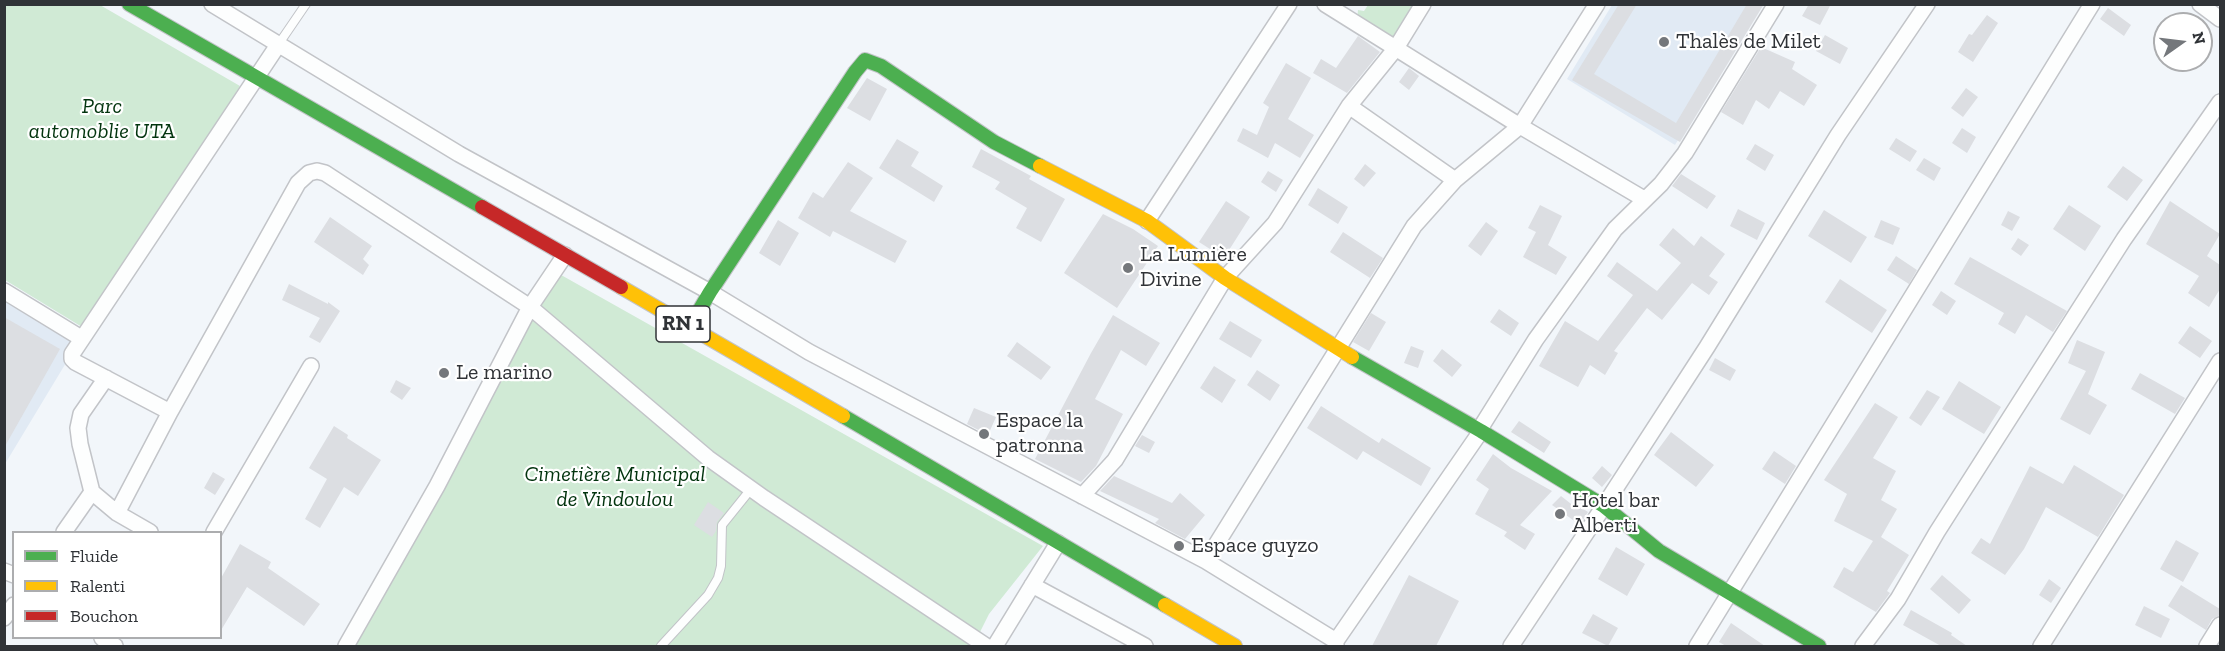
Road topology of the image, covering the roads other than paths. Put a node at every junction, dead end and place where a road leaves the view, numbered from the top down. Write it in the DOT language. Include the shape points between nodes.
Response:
graph roads {
  1 [pos="129,4"];
  2 [pos="212,4"];
  3 [pos="306,4"];
  4 [pos="1289,4"];
  5 [pos="1325,4"];
  6 [pos="1423,4"];
  7 [pos="1597,4"];
  8 [pos="1776,4"];
  9 [pos="1928,4"];
  10 [pos="2092,4"];
  11 [pos="2200,4"];
  12 [pos="2220,19"];
  13 [pos="278,45"];
  14 [pos="1396,48"];
  15 [pos="257,77"];
  16 [pos="2220,102"];
  17 [pos="1349,106"];
  18 [pos="1520,126"];
  19 [pos="1455,180"];
  20 [pos="1644,199"];
  21 [pos="1148,221"];
  22 [pos="565,255"];
  23 [pos="1225,278"];
  24 [pos="4,291"];
  25 [pos="710,292"];
  26 [pos="530,307"];
  27 [pos="689,328"];
  28 [pos="81,338"];
  29 [pos="1338,349"];
  30 [pos="2220,361"];
  31 [pos="311,366"];
  32 [pos="106,378"];
  33 [pos="170,412"];
  34 [pos="1481,431"];
  35 [pos="751,489"];
  36 [pos="92,492"];
  37 [pos="1082,496"];
  38 [pos="1604,506"];
  39 [pos="117,513"];
  40 [pos="65,531"];
  41 [pos="148,531"];
  42 [pos="215,531"];
  43 [pos="1058,543"];
  44 [pos="1206,561"];
  45 [pos="1032,585"];
  46 [pos="1729,594"];
  47 [pos="2220,625"];
  48 [pos="1336,644"];
  49 [pos="346,646"];
  50 [pos="661,646"];
  51 [pos="986,646"];
  52 [pos="995,646"];
  53 [pos="1145,646"];
  54 [pos="1235,646"];
  55 [pos="1511,646"];
  56 [pos="1697,646"];
  57 [pos="1819,646"];
  58 [pos="1863,646"];
  59 [pos="2041,646"];
  60 [pos="2207,646"];
  1 -- 15 [label="main road, RN 1"];
  2 -- 13 [label="street"];
  3 -- 13 [label="lane"];
  4 -- 21 [label="street"];
  5 -- 14 [label="street"];
  6 -- 14 [label="street"];
  7 -- 18 [label="street"];
  8 -- 20 [label="street" via="1684,153"];
  9 -- 38 [label="street" via="1838,135"];
  10 -- 46 [label="street"];
  11 -- 12 [label="street"];
  13 -- 15 [label="street"];
  13 -- 25 [label="street" via="459,154"];
  14 -- 17 [label="street"];
  14 -- 18 [label="street"];
  15 -- 22 [label="main road, RN 1"];
  15 -- 28 [label="street"];
  16 -- 58 [label="street" via="2124,239 1898,599"];
  17 -- 19 [label="street"];
  17 -- 23 [label="street" via="1275,223"];
  18 -- 19 [label="street"];
  18 -- 20 [label="street"];
  19 -- 29 [label="street" via="1414,226"];
  20 -- 34 [label="street" via="1615,229 1536,339"];
  21 -- 23 [label="main road"];
  21 -- 25 [label="main road" via="994,142 881,66 866,60"];
  22 -- 26 [label="street"];
  22 -- 27 [label="main road, RN 1"];
  23 -- 29 [label="main road"];
  23 -- 37 [label="street" via="1115,460"];
  24 -- 28 [label="street"];
  25 -- 27 [label="main road"];
  25 -- 37 [label="street" via="809,351"];
  26 -- 33 [label="street" via="326,173 309,173 298,183"];
  26 -- 35 [label="street" via="708,458"];
  26 -- 49 [label="street" via="437,486"];
  27 -- 43 [label="main road, RN 1"];
  28 -- 32 [label="street" via="72,359"];
  29 -- 34 [label="main road"];
  29 -- 44 [label="street"];
  30 -- 59 [label="street"];
  31 -- 42 [label="street"];
  32 -- 33 [label="street"];
  32 -- 36 [label="street" via="81,414 78,428"];
  33 -- 39 [label="street"];
  34 -- 38 [label="main road"];
  34 -- 48 [label="street"];
  35 -- 50 [label="lane" via="722,525 718,578 708,595"];
  35 -- 51 [label="street"];
  36 -- 39 [label="street"];
  36 -- 40 [label="street"];
  37 -- 44 [label="street"];
  38 -- 46 [label="main road" via="1659,551"];
  38 -- 55 [label="street"];
  39 -- 41 [label="street"];
  43 -- 45 [label="street"];
  43 -- 54 [label="main road, RN 1"];
  44 -- 48 [label="street"];
  45 -- 52 [label="street"];
  45 -- 53 [label="street"];
  46 -- 56 [label="street"];
  46 -- 57 [label="main road"];
  47 -- 60 [label="street"];
}
